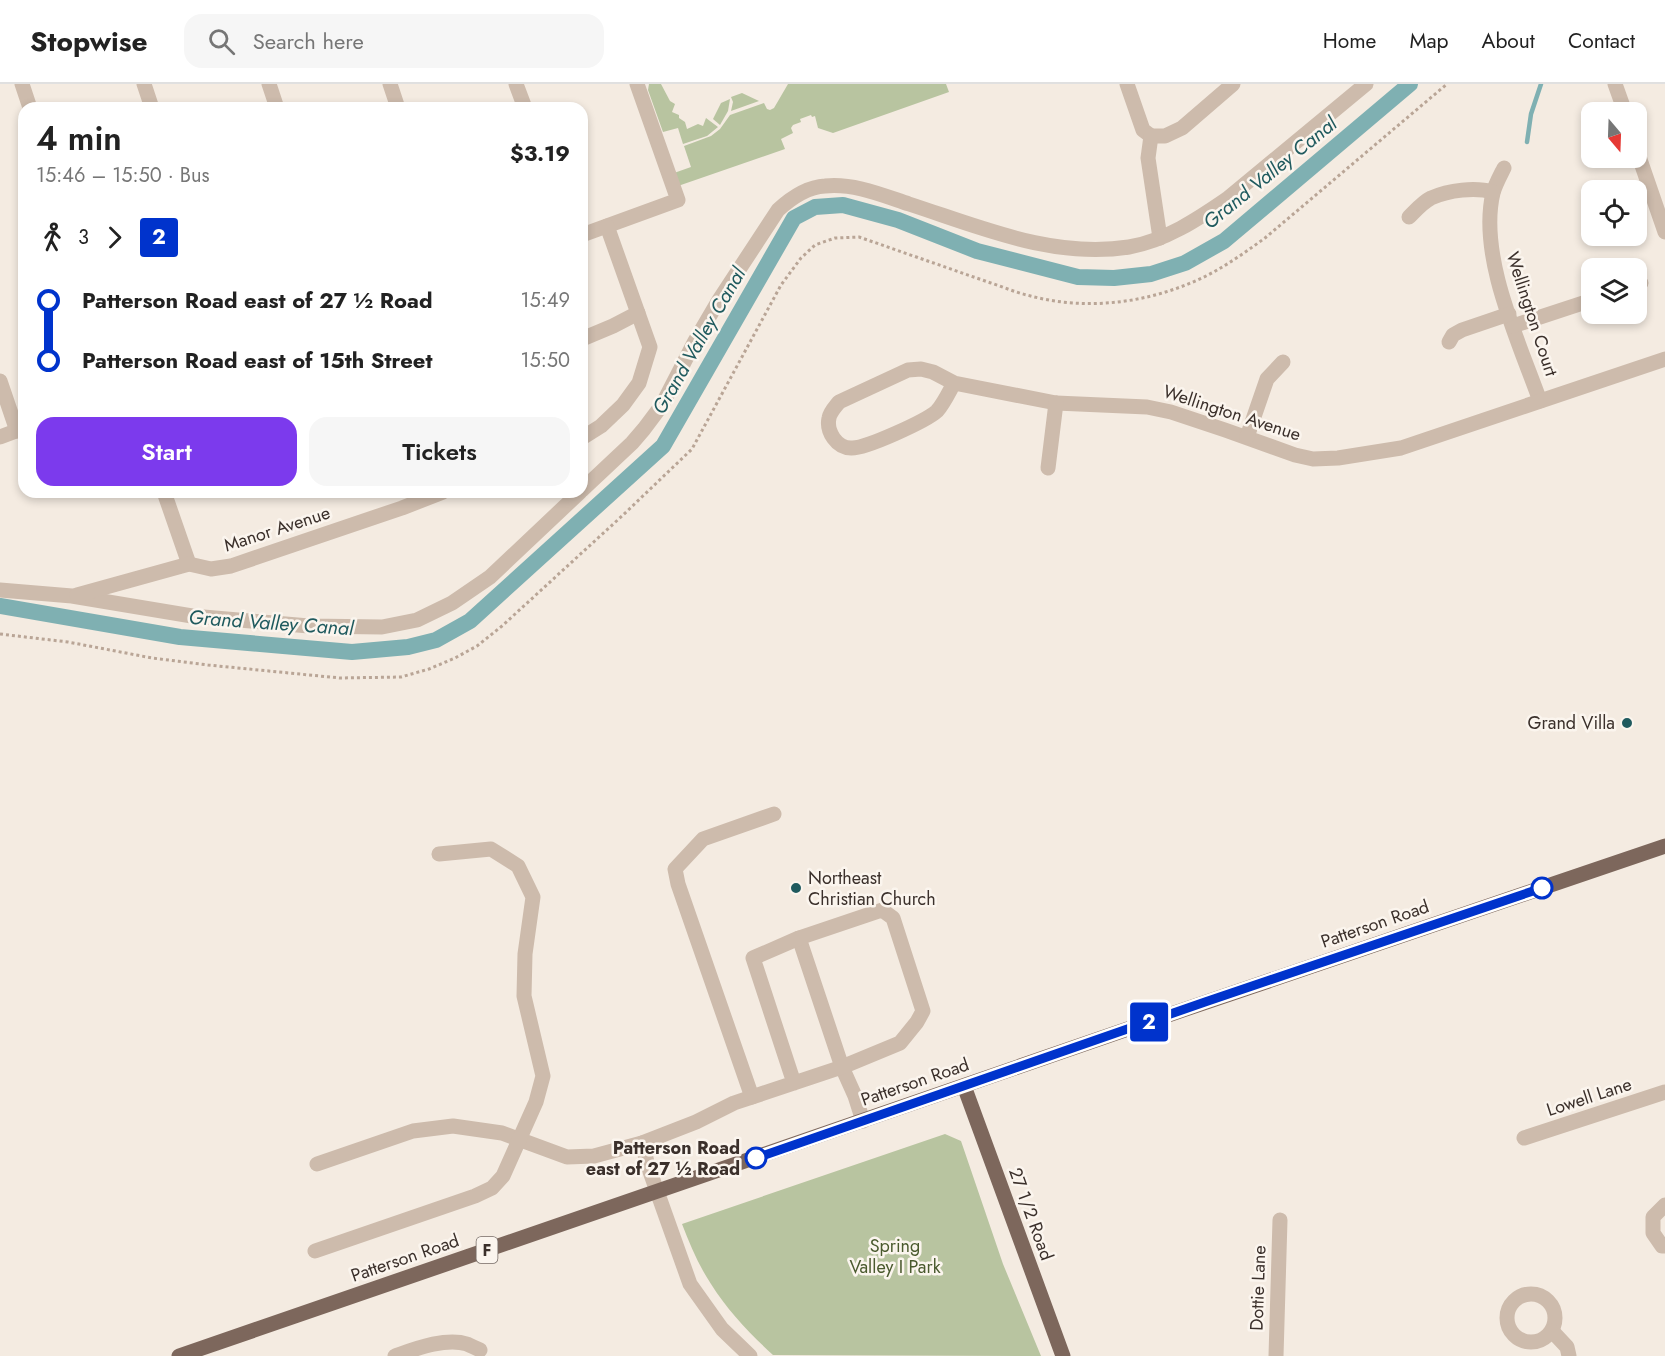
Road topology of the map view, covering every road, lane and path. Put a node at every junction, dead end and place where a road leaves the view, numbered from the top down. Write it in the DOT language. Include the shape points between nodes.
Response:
graph roads {
  1 [pos="22,84"];
  2 [pos="144,84"];
  3 [pos="269,84"];
  4 [pos="390,84"];
  5 [pos="516,84"];
  6 [pos="637,84"];
  7 [pos="1127,84"];
  8 [pos="1233,84"];
  9 [pos="1366,84"];
  10 [pos="1447,84"];
  11 [pos="1615,84"];
  12 [pos="28,102"];
  13 [pos="151,102"];
  14 [pos="276,102"];
  15 [pos="396,102"];
  16 [pos="523,102"];
  17 [pos="1621,102"];
  18 [pos="1151,136"];
  19 [pos="1504,168"];
  20 [pos="1643,168"];
  21 [pos="1493,192"];
  22 [pos="1409,217"];
  23 [pos="607,226"];
  24 [pos="1665,232"];
  25 [pos="588,233"];
  26 [pos="1160,238"];
  27 [pos="1581,303"];
  28 [pos="638,313"];
  29 [pos="1511,320"];
  30 [pos="588,337"];
  31 [pos="1449,342"];
  32 [pos="1665,359"];
  33 [pos="1283,362"];
  34 [pos="0,381"];
  35 [pos="954,383"];
  36 [pos="1540,401"];
  37 [pos="1056,403"];
  38 [pos="18,423"];
  39 [pos="18,431"];
  40 [pos="588,434"];
  41 [pos="0,437"];
  42 [pos="1247,437"];
  43 [pos="1048,468"];
  44 [pos="588,484"];
  45 [pos="166,498"];
  46 [pos="428,498"];
  47 [pos="574,498"];
  48 [pos="189,564"];
  49 [pos="0,590"];
  50 [pos="72,596"];
  51 [pos="0,634"];
  52 [pos="774,814"];
  53 [pos="1665,846"];
  54 [pos="440,854"];
  55 [pos="799,938"];
  56 [pos="842,1067"];
  57 [pos="794,1083"];
  58 [pos="964,1086"];
  59 [pos="1665,1092"];
  60 [pos="752,1097"];
  61 [pos="863,1121"];
  62 [pos="1524,1138"];
  63 [pos="520,1139"];
  64 [pos="642,1143"];
  65 [pos="317,1164"];
  66 [pos="657,1192"];
  67 [pos="1665,1205"];
  68 [pos="1280,1220"];
  69 [pos="1665,1246"];
  70 [pos="315,1251"];
  71 [pos="1552,1331"];
  72 [pos="480,1350"];
  73 [pos="186,1355"];
  74 [pos="395,1356"];
  75 [pos="750,1356"];
  76 [pos="1063,1356"];
  77 [pos="1276,1356"];
  78 [pos="1569,1356"];
  1 -- 12 [label="street"];
  2 -- 13 [label="street"];
  3 -- 14 [label="street"];
  4 -- 15 [label="street"];
  5 -- 16 [label="street"];
  6 -- 23 [label="street" via="678,200"];
  7 -- 18 [label="street" via="1143,129"];
  8 -- 18 [label="street" via="1182,128 1165,136"];
  9 -- 26 [label="street" via="1227,199"];
  10 -- 51 [label="path" via="1237,258 1208,275 1142,298 1115,303 1060,302 1027,296 859,237 835,238 815,245 781,285 692,449 502,626 477,646 429,669 401,677 340,678 152,658"];
  11 -- 17 [label="street"];
  18 -- 26 [label="street" via="1148,158"];
  19 -- 21 [label="street, Wellington Court"];
  20 -- 24 [label="street"];
  21 -- 22 [label="street" via="1482,189 1443,194 1430,199"];
  21 -- 29 [label="street, Wellington Court" via="1491,250"];
  23 -- 25 [label="street"];
  23 -- 28 [label="street"];
  26 -- 44 [label="street" via="1104,249 1047,246 858,188 824,186 807,190 791,198 768,224 719,300 662,405 644,429"];
  27 -- 29 [label="street"];
  28 -- 30 [label="street"];
  28 -- 40 [label="street" via="650,347 639,383 624,405"];
  29 -- 31 [label="street" via="1462,330"];
  29 -- 36 [label="street, Wellington Court"];
  32 -- 36 [label="street, Wellington Avenue"];
  33 -- 42 [label="street" via="1267,379"];
  34 -- 38 [label="street"];
  35 -- 35 [label="street, Wellington Avenue" via="933,372 908,370 838,402 828,419 832,436 850,449 922,422 937,411"];
  35 -- 37 [label="street, Wellington Avenue"];
  36 -- 42 [label="street, Wellington Avenue" via="1401,448 1338,458 1295,455"];
  37 -- 42 [label="street, Wellington Avenue" via="1147,406"];
  37 -- 43 [label="street"];
  39 -- 41 [label="street"];
  45 -- 48 [label="street"];
  46 -- 48 [label="street, Manor Avenue" via="231,566 211,570"];
  47 -- 50 [label="street" via="490,577 452,603 417,620 382,627 192,616"];
  48 -- 50 [label="street"];
  49 -- 50 [label="street"];
  52 -- 60 [label="street" via="703,839 675,869"];
  53 -- 58 [label="main road, Patterson Road / F"];
  54 -- 63 [label="street" via="490,849 518,866 534,897 525,954 524,996 543,1076"];
  55 -- 56 [label="street"];
  55 -- 56 [label="street" via="882,910 893,918 923,1011 900,1043"];
  55 -- 57 [label="street" via="753,958"];
  56 -- 57 [label="street"];
  56 -- 61 [label="street"];
  57 -- 60 [label="street"];
  58 -- 61 [label="main road, Patterson Road / F"];
  58 -- 76 [label="main road, 27 1/2 Road"];
  59 -- 62 [label="street, Lowell Lane"];
  60 -- 64 [label="street"];
  61 -- 66 [label="main road, Patterson Road / F"];
  63 -- 64 [label="street" via="567,1157 594,1156"];
  63 -- 65 [label="street" via="453,1126 413,1131"];
  63 -- 70 [label="street" via="504,1176 492,1188"];
  64 -- 66 [label="street"];
  66 -- 73 [label="main road, Patterson Road / F"];
  66 -- 75 [label="street" via="690,1284 722,1329"];
  67 -- 69 [label="street" via="1653,1217 1653,1233"];
  68 -- 77 [label="street, Dottie Lane"];
  71 -- 78 [label="street"];
  72 -- 74 [label="street" via="465,1343 443,1343"];
}
